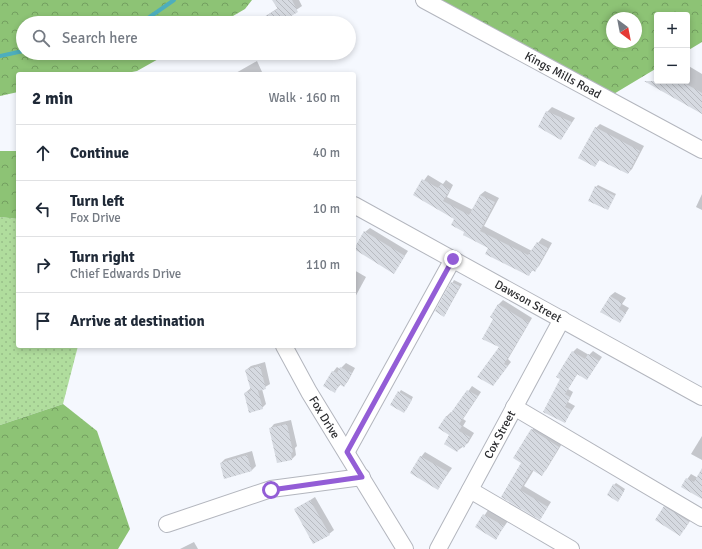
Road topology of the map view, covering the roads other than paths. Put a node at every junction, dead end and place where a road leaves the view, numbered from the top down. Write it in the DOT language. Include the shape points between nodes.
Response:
graph roads {
  1 [pos="424,0"];
  2 [pos="702,150"];
  3 [pos="356,206"];
  4 [pos="453,259"];
  5 [pos="562,319"];
  6 [pos="285,348"];
  7 [pos="702,397"];
  8 [pos="514,407"];
  9 [pos="347,452"];
  10 [pos="362,477"];
  11 [pos="470,490"];
  12 [pos="702,518"];
  13 [pos="167,524"];
  14 [pos="405,549"];
  15 [pos="438,549"];
  16 [pos="571,549"];
  1 -- 2 [label="street, Kings Mills Road"];
  3 -- 4 [label="street, Dawson Street"];
  4 -- 5 [label="street, Dawson Street"];
  4 -- 9 [label="street"];
  5 -- 7 [label="street, Dawson Street"];
  5 -- 8 [label="street, Cox Street"];
  6 -- 9 [label="street, Fox Drive"];
  8 -- 11 [label="street, Cox Street"];
  8 -- 12 [label="street"];
  9 -- 10 [label="street, Fox Drive"];
  10 -- 13 [label="street" via="271,490"];
  10 -- 14 [label="street, Fox Drive"];
  11 -- 15 [label="street, Cox Street"];
  11 -- 16 [label="street"];
}
